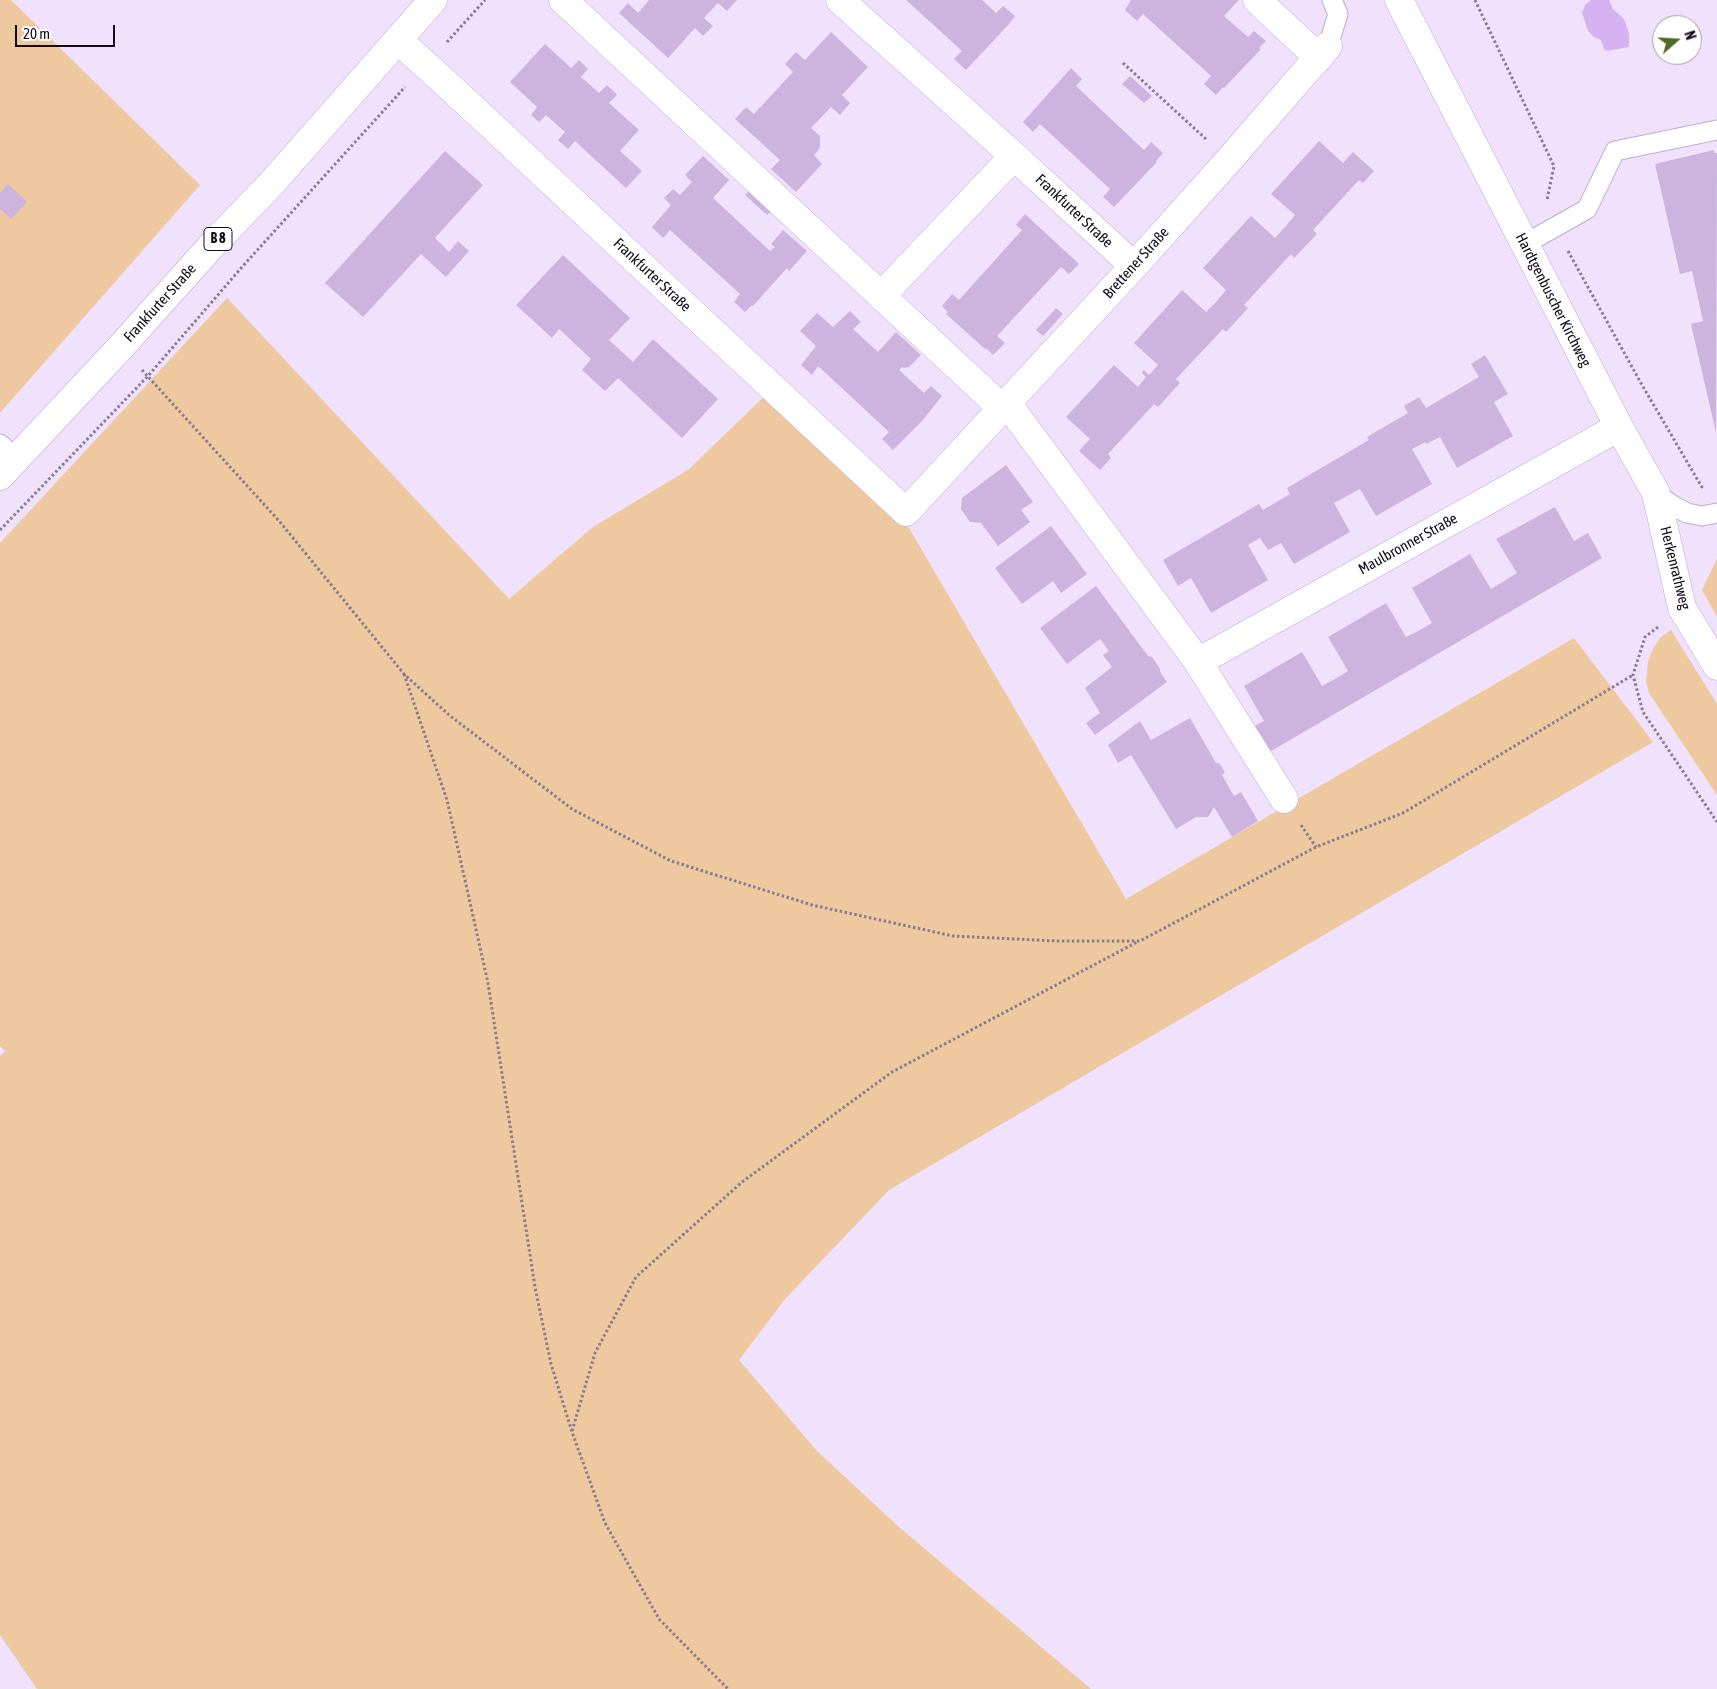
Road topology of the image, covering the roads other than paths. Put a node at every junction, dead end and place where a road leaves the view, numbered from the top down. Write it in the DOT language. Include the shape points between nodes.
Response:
graph roads {
  1 [pos="433,0"];
  2 [pos="563,0"];
  3 [pos="840,0"];
  4 [pos="1257,0"];
  5 [pos="1332,0"];
  6 [pos="1399,0"];
  7 [pos="1408,0"];
  8 [pos="398,40"];
  9 [pos="1422,45"];
  10 [pos="1324,52"];
  11 [pos="1717,130"];
  12 [pos="1014,156"];
  13 [pos="1525,244"];
  14 [pos="1134,266"];
  15 [pos="882,296"];
  16 [pos="1005,405"];
  17 [pos="1619,427"];
  18 [pos="5,459"];
  19 [pos="1656,493"];
  20 [pos="906,512"];
  21 [pos="1717,513"];
  22 [pos="1198,662"];
  23 [pos="1717,666"];
  24 [pos="1284,799"];
  1 -- 8 [label="street, Frankfurter Straße / B 8"];
  2 -- 15 [label="street"];
  3 -- 12 [label="street, Frankfurter Straße"];
  4 -- 10 [label="street"];
  5 -- 10 [label="lane, Brettener Straße" via="1338,14"];
  6 -- 9 [label="street, Hardtgenbuscher Kirchweg"];
  7 -- 9 [label="street, Hardtgenbuscher Kirchweg"];
  8 -- 18 [label="street, Frankfurter Straße / B 8" via="119,349"];
  8 -- 20 [label="street, Frankfurter Straße"];
  9 -- 13 [label="street, Hardtgenbuscher Kirchweg"];
  10 -- 14 [label="street, Brettener Straße"];
  11 -- 13 [label="lane" via="1615,151 1587,209"];
  12 -- 14 [label="street, Frankfurter Straße"];
  12 -- 15 [label="street"];
  13 -- 17 [label="street, Hardtgenbuscher Kirchweg"];
  14 -- 16 [label="street, Brettener Straße"];
  15 -- 16 [label="street"];
  16 -- 20 [label="street, Brettener Straße"];
  16 -- 22 [label="street"];
  17 -- 19 [label="street, Hardtgenbuscher Kirchweg"];
  17 -- 22 [label="street, Maulbronner Straße"];
  19 -- 21 [label="lane, Hardtgenbuscher Kirchweg" via="1687,513 1702,516"];
  19 -- 23 [label="street, Herkenrathweg" via="1682,608"];
  22 -- 24 [label="street"];
}
